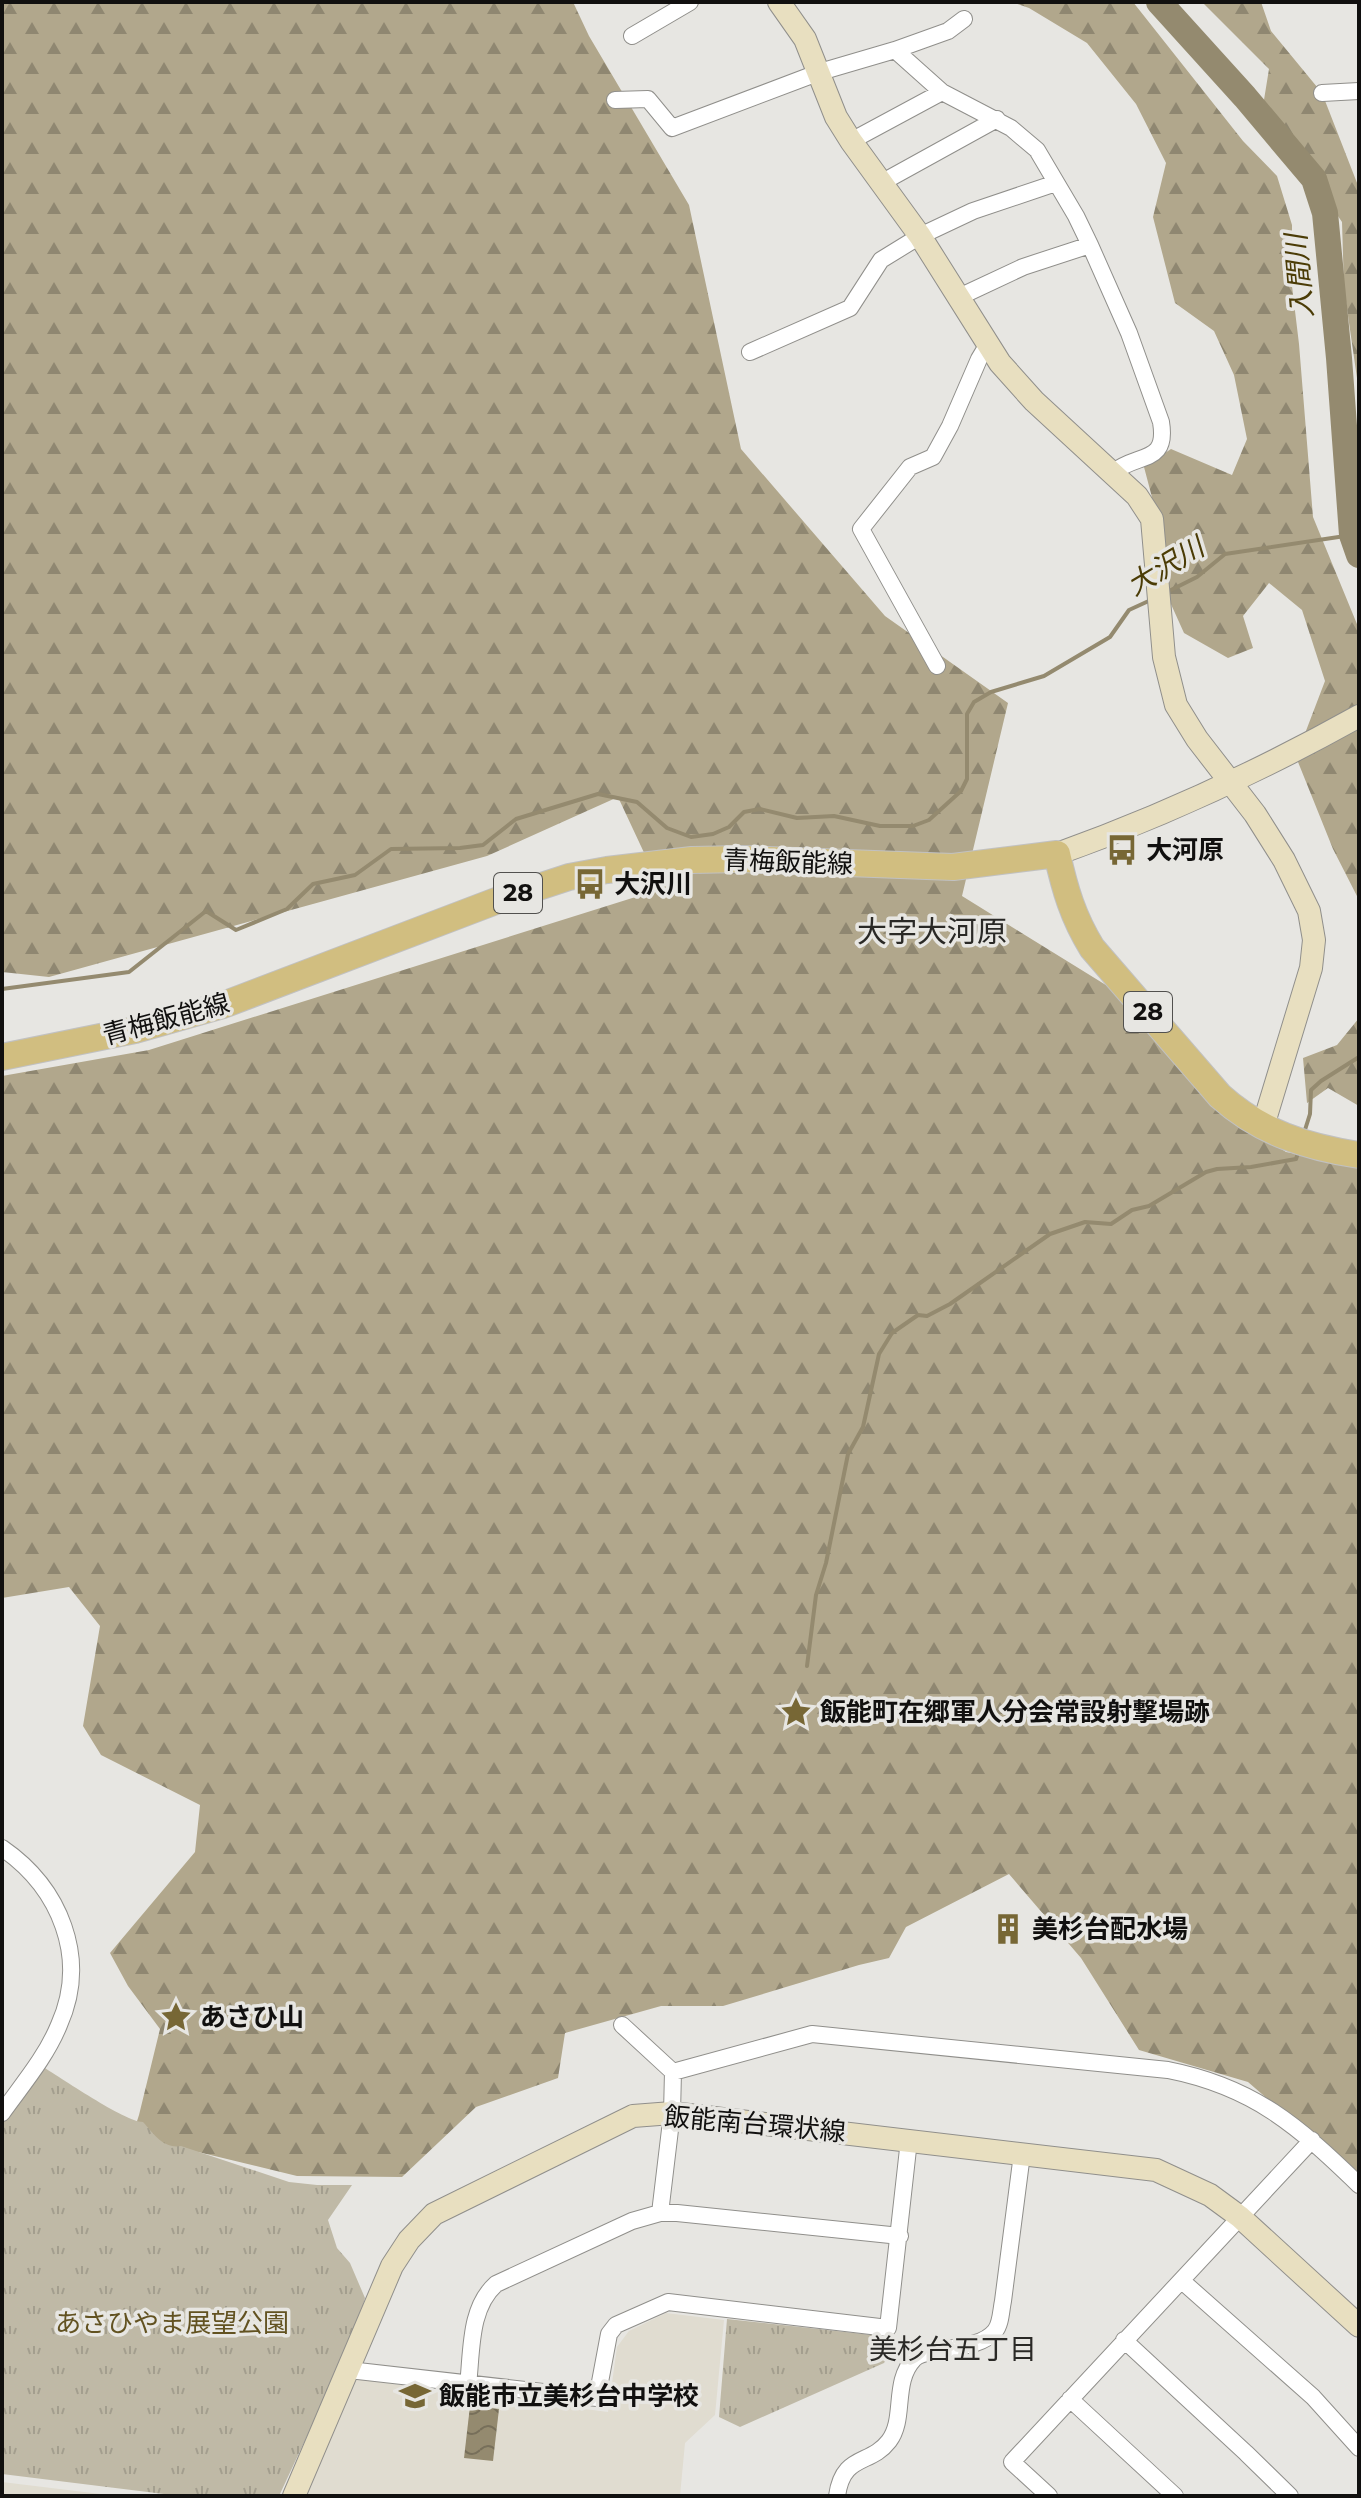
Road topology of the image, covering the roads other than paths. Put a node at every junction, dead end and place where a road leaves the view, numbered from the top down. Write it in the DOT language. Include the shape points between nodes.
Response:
graph roads {
  1 [pos="690,2"];
  2 [pos="779,2"];
  3 [pos="964,19"];
  4 [pos="632,36"];
  5 [pos="895,50"];
  6 [pos="820,72"];
  7 [pos="1359,91"];
  8 [pos="942,92"];
  9 [pos="1322,93"];
  10 [pos="615,100"];
  11 [pos="997,119"];
  12 [pos="851,141"];
  13 [pos="881,183"];
  14 [pos="1056,183"];
  15 [pos="920,236"];
  16 [pos="1090,245"];
  17 [pos="959,297"];
  18 [pos="988,344"];
  19 [pos="750,352"];
  20 [pos="1112,473"];
  21 [pos="937,666"];
  22 [pos="1359,716"];
  23 [pos="1232,782"];
  24 [pos="1057,854"];
  25 [pos="2,1057"];
  26 [pos="1273,1131"];
  27 [pos="1359,1155"];
  28 [pos="2,1848"];
  29 [pos="622,2025"];
  30 [pos="673,2072"];
  31 [pos="2,2113"];
  32 [pos="672,2113"];
  33 [pos="909,2140"];
  34 [pos="1312,2140"];
  35 [pos="1022,2154"];
  36 [pos="1359,2185"];
  37 [pos="660,2213"];
  38 [pos="1240,2217"];
  39 [pos="900,2236"];
  40 [pos="1182,2281"];
  41 [pos="1359,2326"];
  42 [pos="1124,2340"];
  43 [pos="349,2370"];
  44 [pos="468,2385"];
  45 [pos="1070,2399"];
  46 [pos="1359,2448"];
  47 [pos="294,2496"];
  48 [pos="837,2496"];
  49 [pos="1049,2496"];
  50 [pos="1175,2496"];
  51 [pos="1290,2496"];
  1 -- 4 [label="street"];
  2 -- 6 [label="street"];
  3 -- 5 [label="street" via="948,31"];
  5 -- 6 [label="street"];
  5 -- 8 [label="street"];
  6 -- 10 [label="street" via="672,128 648,99"];
  6 -- 12 [label="street"];
  7 -- 9 [label="street"];
  8 -- 11 [label="street"];
  8 -- 12 [label="street"];
  11 -- 13 [label="street"];
  11 -- 14 [label="street" via="1037,150"];
  12 -- 13 [label="street"];
  13 -- 15 [label="street"];
  14 -- 15 [label="street" via="973,211"];
  14 -- 16 [label="street"];
  15 -- 17 [label="street"];
  15 -- 19 [label="street" via="881,260 850,308"];
  16 -- 17 [label="street" via="1023,267"];
  16 -- 20 [label="street" via="1129,333 1163,437 1150,456 1125,462"];
  17 -- 18 [label="street"];
  18 -- 20 [label="street" via="1034,401"];
  18 -- 21 [label="street" via="933,457 910,467 861,529"];
  20 -- 23 [label="street" via="1152,519 1164,657 1176,705"];
  22 -- 23 [label="street"];
  23 -- 24 [label="street"];
  23 -- 26 [label="street" via="1284,860 1309,911 1314,940"];
  24 -- 25 [label="main road, 青梅飯能線 / 28" via="953,867 692,860 569,877 179,1019"];
  24 -- 26 [label="main road, 28" via="1068,901 1092,948 1220,1096"];
  26 -- 27 [label="main road, 28" via="1319,1149"];
  28 -- 31 [label="street" via="42,1883 71,1949 70,1987 60,2024"];
  29 -- 30 [label="street"];
  30 -- 32 [label="street"];
  30 -- 34 [label="street" via="812,2034 1168,2070 1215,2081 1251,2097"];
  32 -- 33 [label="street, 飯能南台環状線"];
  32 -- 37 [label="street"];
  32 -- 43 [label="street, 飯能南台環状線" via="633,2116 434,2214 392,2266"];
  33 -- 35 [label="street, 飯能南台環状線"];
  33 -- 39 [label="street"];
  34 -- 36 [label="street"];
  34 -- 38 [label="street"];
  35 -- 38 [label="street, 飯能南台環状線" via="1156,2170 1210,2195"];
  35 -- 48 [label="street" via="994,2333 915,2359 903,2376 890,2440 846,2470"];
  37 -- 39 [label="street"];
  37 -- 44 [label="street" via="496,2284 477,2312"];
  38 -- 40 [label="street"];
  38 -- 41 [label="street, 飯能南台環状線"];
  39 -- 44 [label="street" via="888,2328 668,2302 616,2325 609,2334 597,2398"];
  40 -- 42 [label="street"];
  40 -- 46 [label="street" via="1313,2397"];
  42 -- 45 [label="street"];
  42 -- 51 [label="street"];
  43 -- 44 [label="street"];
  43 -- 47 [label="street, 飯能南台環状線"];
  45 -- 49 [label="street" via="1012,2462"];
  45 -- 50 [label="street"];
}
